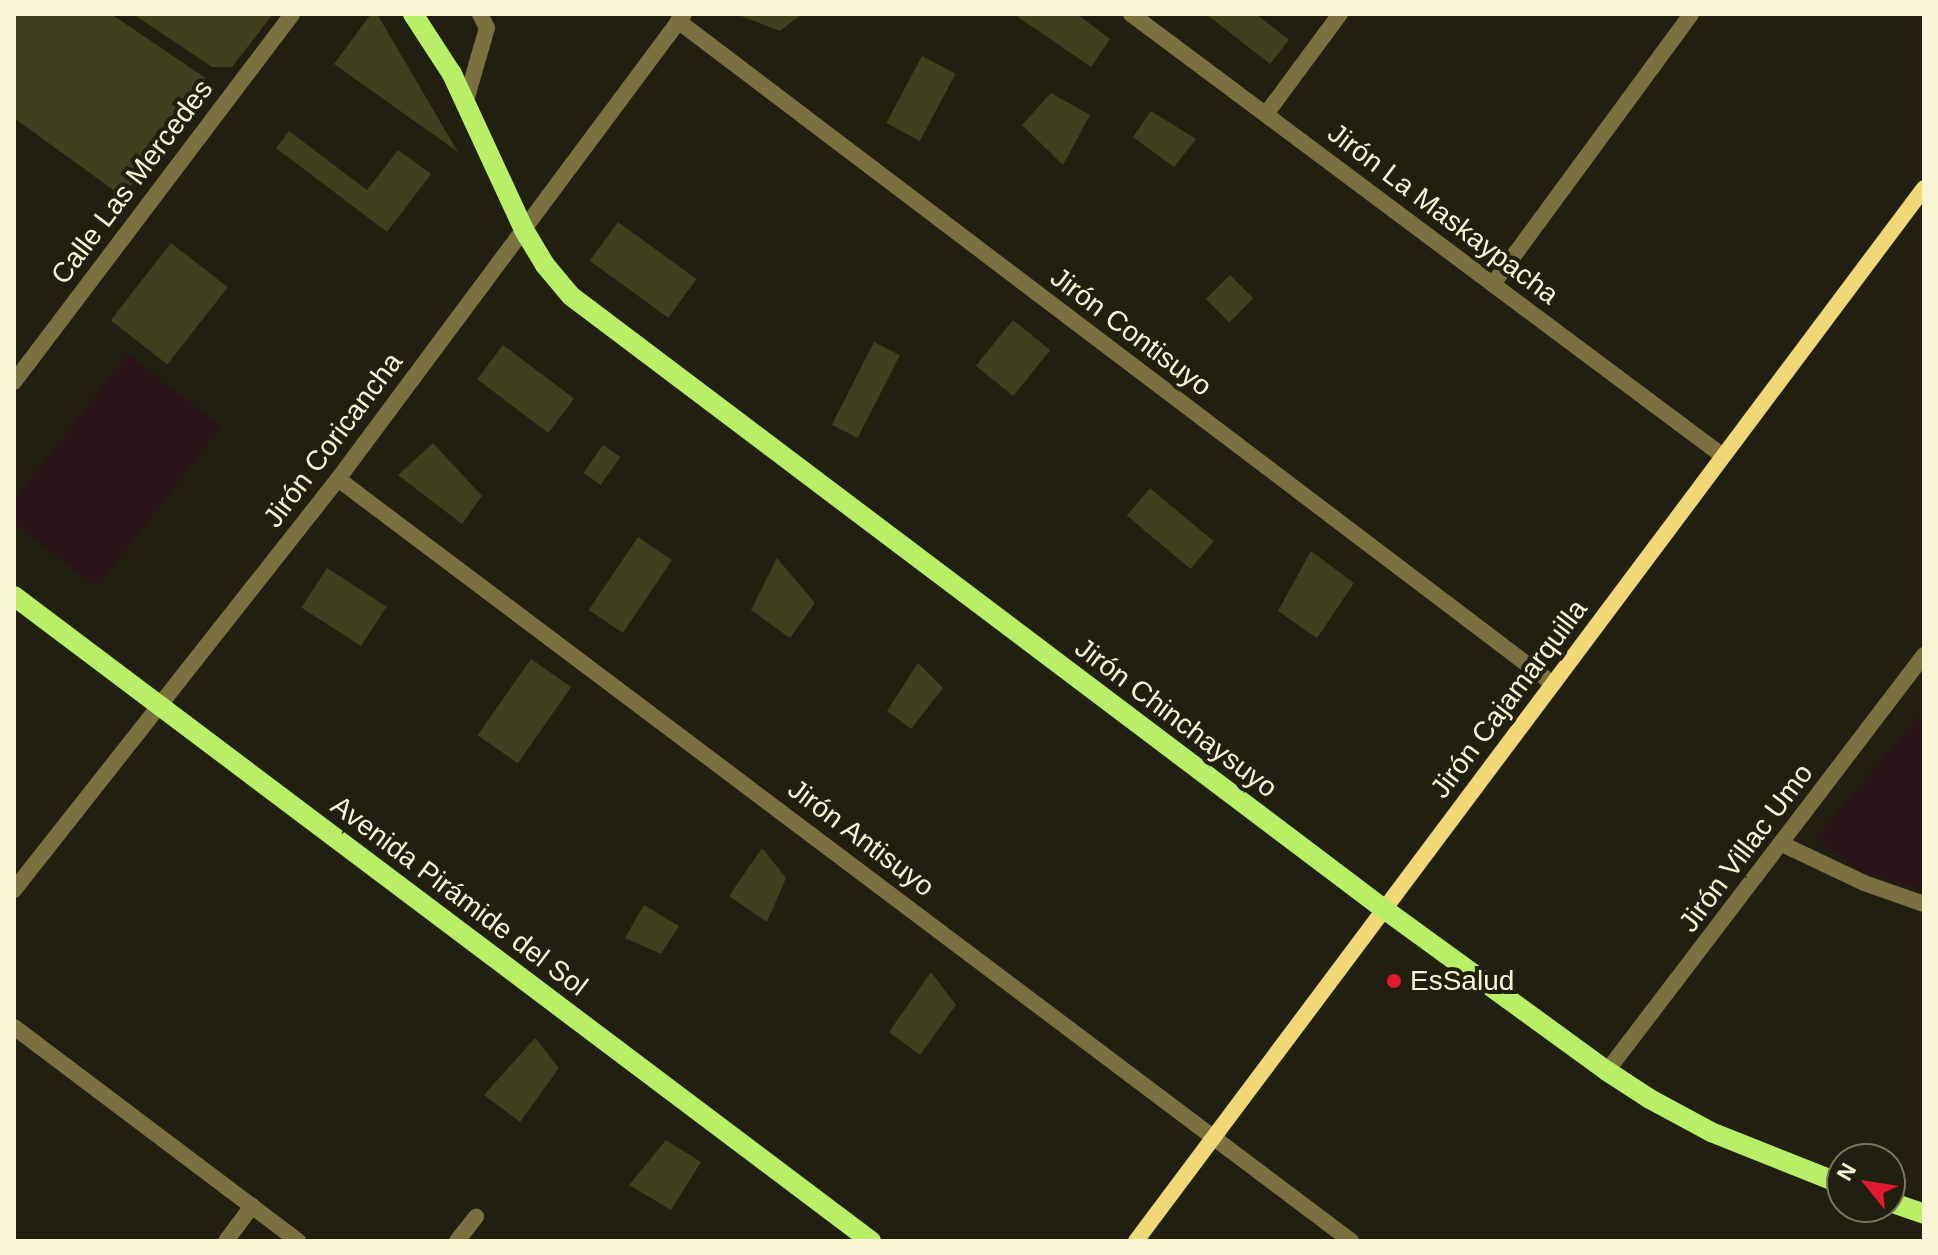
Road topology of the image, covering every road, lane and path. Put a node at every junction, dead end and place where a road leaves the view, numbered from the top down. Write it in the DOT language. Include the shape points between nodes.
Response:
graph roads {
  1 [pos="292,14"];
  2 [pos="413,14"];
  3 [pos="480,14"];
  4 [pos="1131,14"];
  5 [pos="1340,14"];
  6 [pos="1691,14"];
  7 [pos="681,18"];
  8 [pos="465,104"];
  9 [pos="1266,114"];
  10 [pos="1924,188"];
  11 [pos="524,230"];
  12 [pos="1493,284"];
  13 [pos="14,382"];
  14 [pos="1723,456"];
  15 [pos="338,479"];
  16 [pos="14,596"];
  17 [pos="1924,655"];
  18 [pos="1553,684"];
  19 [pos="158,706"];
  20 [pos="1782,844"];
  21 [pos="14,890"];
  22 [pos="1924,904"];
  23 [pos="1384,909"];
  24 [pos="14,1027"];
  25 [pos="1607,1071"];
  26 [pos="1215,1136"];
  27 [pos="1826,1178"];
  28 [pos="252,1206"];
  29 [pos="476,1217"];
  30 [pos="226,1241"];
  31 [pos="298,1241"];
  32 [pos="457,1241"];
  33 [pos="871,1241"];
  34 [pos="1136,1241"];
  35 [pos="1351,1241"];
  1 -- 13 [label="street, Calle Las Mercedes"];
  2 -- 8 [label="main road, Jirón Chinchaysuyo"];
  3 -- 8 [label="street" via="487,28"];
  4 -- 9 [label="street, Jirón La Maskaypacha"];
  5 -- 9 [label="street"];
  6 -- 12 [label="street"];
  7 -- 11 [label="street, Jirón Coricancha"];
  7 -- 18 [label="street, Jirón Contisuyo"];
  8 -- 11 [label="main road, Jirón Chinchaysuyo"];
  9 -- 12 [label="street, Jirón La Maskaypacha"];
  10 -- 14 [label="street, Jirón Cajamarquilla"];
  11 -- 15 [label="street, Jirón Coricancha"];
  11 -- 23 [label="main road, Jirón Chinchaysuyo" via="571,296"];
  12 -- 14 [label="street, Jirón La Maskaypacha"];
  14 -- 18 [label="street, Jirón Cajamarquilla"];
  15 -- 19 [label="street, Jirón Coricancha"];
  15 -- 26 [label="street, Jirón Antisuyo"];
  16 -- 19 [label="main road, Avenida Pirámide del Sol"];
  17 -- 20 [label="street, Jirón Villac Umo"];
  18 -- 23 [label="street, Jirón Cajamarquilla"];
  19 -- 21 [label="street, Jirón Coricancha"];
  19 -- 33 [label="main road, Avenida Pirámide del Sol"];
  20 -- 22 [label="street" via="1864,883"];
  20 -- 25 [label="street, Jirón Villac Umo"];
  23 -- 25 [label="main road, Jirón Chinchaysuyo"];
  23 -- 26 [label="street, Jirón Cajamarquilla"];
  24 -- 28 [label="street"];
  25 -- 27 [label="main road, Jirón Chinchaysuyo" via="1711,1132"];
  26 -- 34 [label="street, Jirón Cajamarquilla"];
  26 -- 35 [label="street, Jirón Antisuyo"];
  28 -- 30 [label="street"];
  28 -- 31 [label="street"];
  29 -- 32 [label="street"];
}
